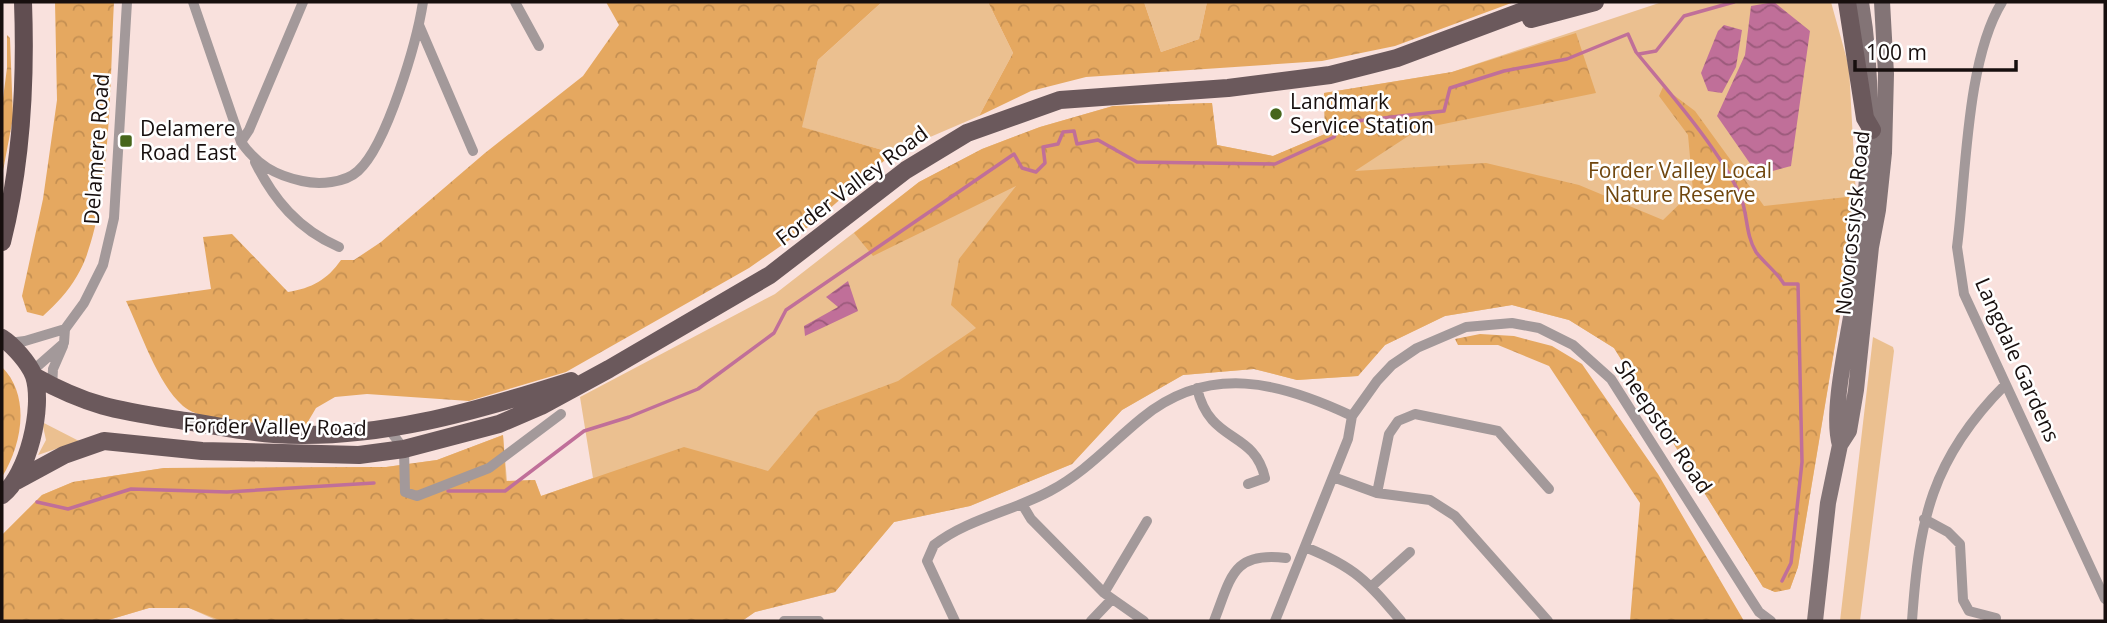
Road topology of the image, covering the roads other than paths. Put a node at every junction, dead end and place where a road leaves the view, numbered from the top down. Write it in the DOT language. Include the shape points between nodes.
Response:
graph roads {
  1 [pos="23,2"];
  2 [pos="127,2"];
  3 [pos="193,2"];
  4 [pos="303,2"];
  5 [pos="423,2"];
  6 [pos="515,2"];
  7 [pos="1547,2"];
  8 [pos="1595,2"];
  9 [pos="1847,2"];
  10 [pos="1861,2"];
  11 [pos="1882,2"];
  12 [pos="2002,2"];
  13 [pos="419,25"];
  14 [pos="539,46"];
  15 [pos="1430,47"];
  16 [pos="410,52"];
  17 [pos="432,53"];
  18 [pos="1872,131"];
  19 [pos="241,142"];
  20 [pos="473,150"];
  21 [pos="254,160"];
  22 [pos="281,176"];
  23 [pos="272,196"];
  24 [pos="2,242"];
  25 [pos="339,247"];
  26 [pos="65,329"];
  27 [pos="6,340"];
  28 [pos="64,343"];
  29 [pos="609,369"];
  30 [pos="32,374"];
  31 [pos="2005,385"];
  32 [pos="52,387"];
  33 [pos="1197,388"];
  34 [pos="561,414"];
  35 [pos="1352,416"];
  36 [pos="388,428"];
  37 [pos="1840,445"];
  38 [pos="404,449"];
  39 [pos="1333,477"];
  40 [pos="1248,484"];
  41 [pos="1549,489"];
  42 [pos="6,491"];
  43 [pos="1377,493"];
  44 [pos="1022,504"];
  45 [pos="1924,519"];
  46 [pos="1147,521"];
  47 [pos="1306,547"];
  48 [pos="1410,552"];
  49 [pos="1286,558"];
  50 [pos="1372,586"];
  51 [pos="1108,596"];
  52 [pos="2105,600"];
  53 [pos="1397,617"];
  54 [pos="1996,618"];
  55 [pos="784,621"];
  56 [pos="819,621"];
  57 [pos="956,621"];
  58 [pos="1091,621"];
  59 [pos="1144,621"];
  60 [pos="1214,621"];
  61 [pos="1275,621"];
  62 [pos="1384,621"];
  63 [pos="1548,621"];
  64 [pos="1771,621"];
  65 [pos="1815,621"];
  66 [pos="1912,621"];
  1 -- 24 [label="highway" via="22,125"];
  2 -- 26 [label="street, Delamere Road" via="114,218 103,265"];
  3 -- 19 [label="street"];
  4 -- 19 [label="street"];
  5 -- 13 [label="street"];
  6 -- 14 [label="street"];
  7 -- 15 [label="main road, Forder Valley Road"];
  8 -- 15 [label="main road, Forder Valley Road"];
  9 -- 18 [label="main road" via="1865,118"];
  10 -- 18 [label="main road, Novorossiysk Road" via="1871,72"];
  11 -- 37 [label="main road, Novorossiysk Road" via="1884,153 1856,390 1849,431"];
  12 -- 31 [label="street, Langdale Gardens" via="1978,62 1957,247 1964,294"];
  13 -- 16 [label="street"];
  13 -- 17 [label="street"];
  15 -- 29 [label="main road, Forder Valley Road" via="1330,75 1228,88 1060,100 967,133 906,170 770,275"];
  16 -- 17 [label="street"];
  16 -- 22 [label="street" via="374,154 357,173 340,181 310,183"];
  17 -- 20 [label="street"];
  18 -- 37 [label="main road, Novorossiysk Road" via="1839,400 1836,432"];
  19 -- 21 [label="street"];
  21 -- 22 [label="street"];
  21 -- 23 [label="street"];
  22 -- 23 [label="street" via="272,184"];
  23 -- 25 [label="street" via="312,232"];
  26 -- 27 [label="street"];
  26 -- 28 [label="street"];
  27 -- 30 [label="main road"];
  28 -- 30 [label="street"];
  28 -- 32 [label="street" via="53,369"];
  29 -- 36 [label="main road, Forder Valley Road" via="508,402"];
  29 -- 38 [label="main road, Forder Valley Road" via="499,424"];
  30 -- 32 [label="main road, Forder Valley Road"];
  30 -- 42 [label="main road" via="33,437"];
  31 -- 45 [label="street" via="1950,454"];
  31 -- 52 [label="street, Langdale Gardens"];
  32 -- 36 [label="main road, Forder Valley Road" via="107,409 275,434"];
  33 -- 35 [label="street" via="1221,382 1258,384 1296,393"];
  33 -- 40 [label="street" via="1210,420 1224,434 1241,440 1262,463 1265,478"];
  33 -- 44 [label="street" via="1153,409 1088,469"];
  34 -- 38 [label="street" via="489,468 417,496 405,492"];
  35 -- 39 [label="street, Sheepstor Road"];
  35 -- 64 [label="street, Sheepstor Road" via="1392,365 1444,334 1512,323 1556,335 1592,359 1611,379 1759,612"];
  36 -- 38 [label="street"];
  37 -- 65 [label="main road, Novorossiysk Road" via="1828,503"];
  38 -- 42 [label="main road, Forder Valley Road" via="359,455 276,454 104,441 64,455"];
  39 -- 43 [label="street"];
  39 -- 47 [label="street, Sheepstor Road"];
  41 -- 43 [label="street" via="1498,431 1415,414 1398,421 1389,434"];
  43 -- 63 [label="street" via="1430,500 1455,516"];
  44 -- 51 [label="street" via="1031,519"];
  44 -- 57 [label="street" via="940,539 929,552 930,570"];
  45 -- 54 [label="street" via="1960,544 1963,600 1969,611"];
  45 -- 66 [label="street"];
  46 -- 51 [label="street"];
  47 -- 50 [label="street" via="1351,568"];
  47 -- 61 [label="street, Sheepstor Road"];
  48 -- 50 [label="street"];
  49 -- 60 [label="street" via="1263,555 1248,559 1233,572"];
  50 -- 53 [label="street"];
  51 -- 58 [label="street"];
  51 -- 59 [label="street"];
  53 -- 62 [label="street"];
  55 -- 56 [label="street"];
}
